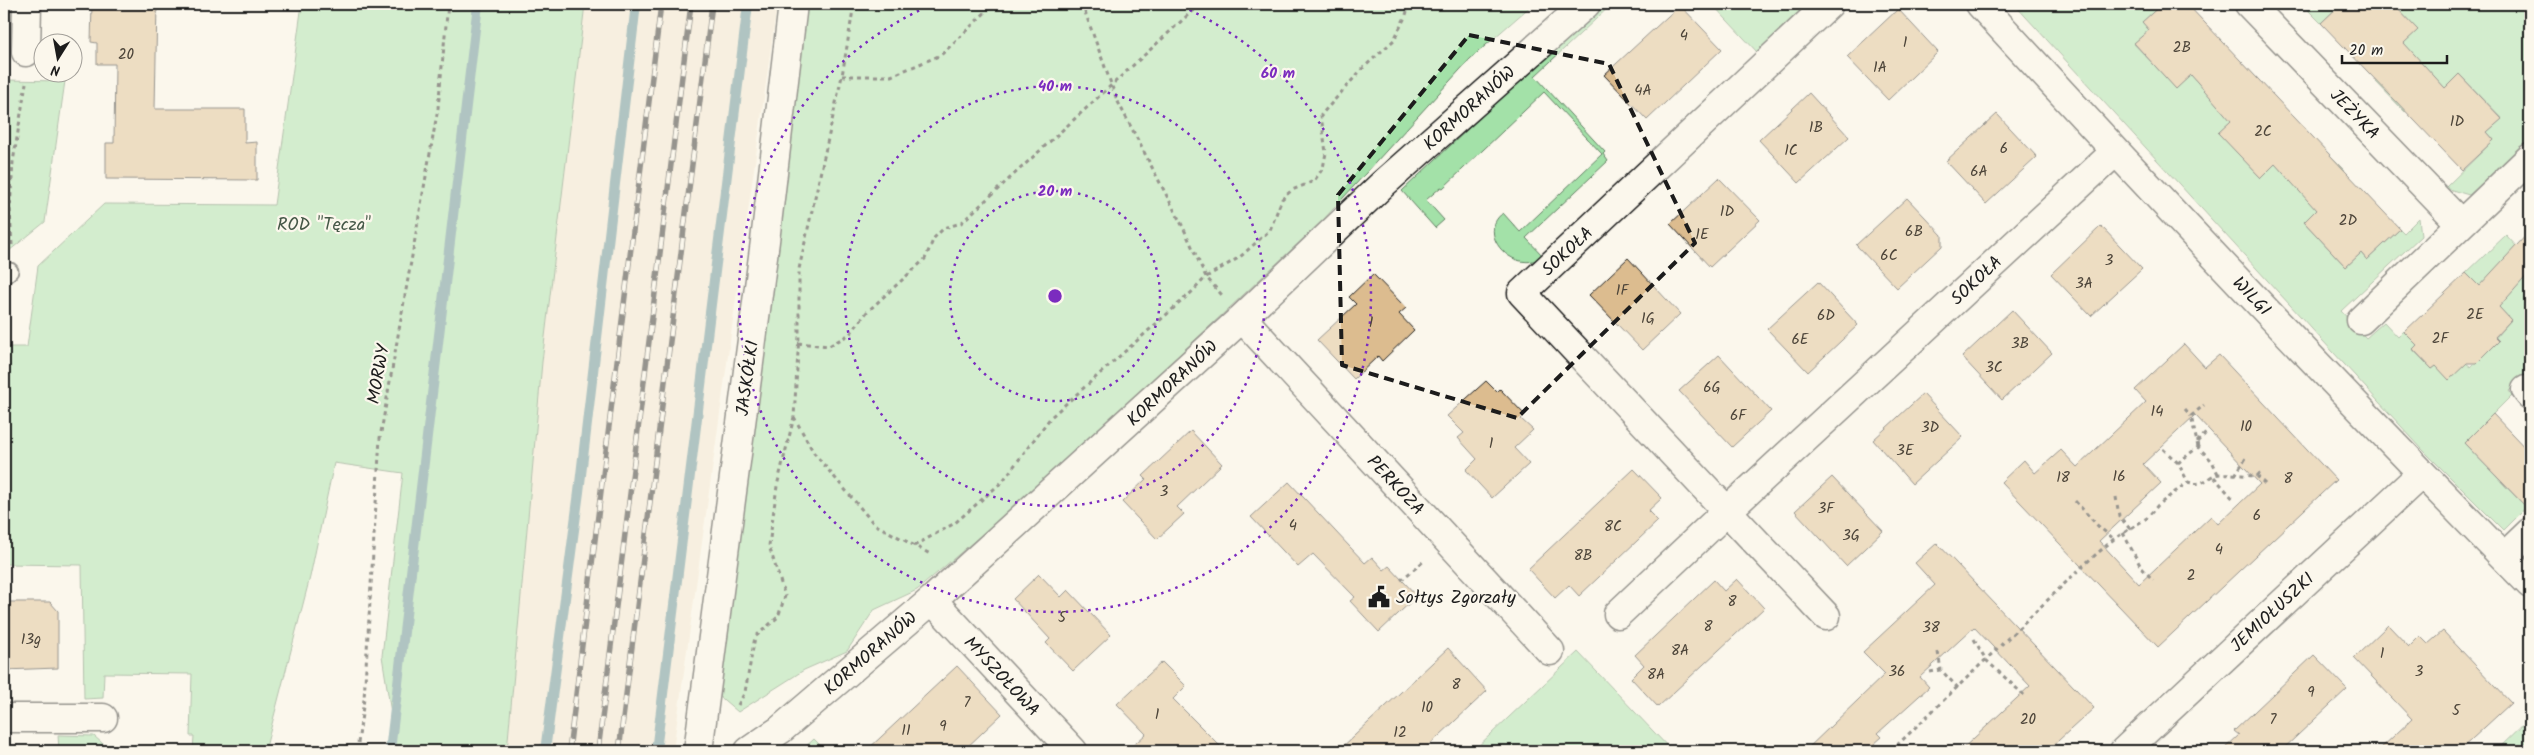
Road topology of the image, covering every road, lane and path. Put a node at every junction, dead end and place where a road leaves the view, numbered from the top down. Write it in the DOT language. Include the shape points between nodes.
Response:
graph roads {
  1 [pos="27,4"];
  2 [pos="448,4"];
  3 [pos="793,4"];
  4 [pos="854,4"];
  5 [pos="994,4"];
  6 [pos="1082,4"];
  7 [pos="1200,4"];
  8 [pos="1409,4"];
  9 [pos="1586,4"];
  10 [pos="1829,4"];
  11 [pos="1980,4"];
  12 [pos="2249,4"];
  13 [pos="26,52"];
  14 [pos="842,76"];
  15 [pos="1113,84"];
  16 [pos="2115,152"];
  17 [pos="2530,158"];
  18 [pos="2461,224"];
  19 [pos="7,274"];
  20 [pos="1206,277"];
  21 [pos="1242,318"];
  22 [pos="2361,320"];
  23 [pos="798,343"];
  24 [pos="2204,405"];
  25 [pos="2185,409"];
  26 [pos="2191,416"];
  27 [pos="794,417"];
  28 [pos="2208,431"];
  29 [pos="2197,445"];
  30 [pos="2163,449"];
  31 [pos="2246,458"];
  32 [pos="2178,463"];
  33 [pos="2262,471"];
  34 [pos="2218,474"];
  35 [pos="2235,474"];
  36 [pos="2421,474"];
  37 [pos="2257,476"];
  38 [pos="2214,477"];
  39 [pos="2188,482"];
  40 [pos="2266,485"];
  41 [pos="2116,497"];
  42 [pos="2075,501"];
  43 [pos="2235,501"];
  44 [pos="1726,511"];
  45 [pos="2130,529"];
  46 [pos="2530,532"];
  47 [pos="2123,533"];
  48 [pos="2114,539"];
  49 [pos="914,546"];
  50 [pos="2504,557"];
  51 [pos="1426,559"];
  52 [pos="964,572"];
  53 [pos="1401,580"];
  54 [pos="2153,580"];
  55 [pos="2530,584"];
  56 [pos="932,600"];
  57 [pos="1618,614"];
  58 [pos="1826,616"];
  59 [pos="1974,639"];
  60 [pos="1550,651"];
  61 [pos="1938,652"];
  62 [pos="1986,660"];
  63 [pos="1941,670"];
  64 [pos="1930,672"];
  65 [pos="1958,688"];
  66 [pos="2026,697"];
  67 [pos="4,718"];
  68 [pos="104,718"];
  69 [pos="699,740"];
  70 [pos="357,751"];
  71 [pos="749,751"];
  72 [pos="1073,751"];
  73 [pos="1891,751"];
  74 [pos="2124,751"];
  1 -- 13 [label="street"];
  2 -- 70 [label="path, MORWY" via="438,108 380,438 364,699"];
  3 -- 69 [label="street, JASKÓŁKI"];
  4 -- 14 [label="path"];
  5 -- 14 [label="path" via="941,55 892,76"];
  6 -- 15 [label="path"];
  7 -- 15 [label="path"];
  8 -- 20 [label="path" via="1394,40 1363,68 1321,115 1326,153 1323,168 1314,180 1292,190 1282,199 1270,230 1240,257"];
  9 -- 21 [label="street, KORMORANÓW" via="1384,183"];
  10 -- 44 [label="street, SOKOŁA" via="1522,293"];
  11 -- 16 [label="street, WILGI"];
  12 -- 18 [label="street, JEŻYKA"];
  13 -- 19 [label="path" via="27,80 13,162 10,210 13,235"];
  14 -- 23 [label="path" via="799,269"];
  15 -- 20 [label="path" via="1117,100"];
  15 -- 23 [label="path" via="961,223 944,228 934,238 925,259 867,312 850,334 829,346"];
  16 -- 36 [label="street, WILGI"];
  16 -- 44 [label="street, SOKOŁA"];
  17 -- 18 [label="street"];
  18 -- 22 [label="street"];
  20 -- 21 [label="path"];
  20 -- 49 [label="path" via="1051,417 1002,482 954,523"];
  21 -- 52 [label="street, KORMORANÓW"];
  21 -- 60 [label="street, PERKOZA"];
  23 -- 27 [label="path"];
  24 -- 26 [label="path"];
  25 -- 26 [label="path"];
  26 -- 29 [label="path"];
  27 -- 49 [label="path" via="814,453 874,524"];
  27 -- 69 [label="path" via="776,486 769,546 785,596 778,617 755,637 744,692 732,717"];
  28 -- 29 [label="path"];
  29 -- 32 [label="path"];
  29 -- 34 [label="path" via="2212,461"];
  30 -- 32 [label="path"];
  31 -- 35 [label="path"];
  32 -- 39 [label="path"];
  33 -- 37 [label="path"];
  34 -- 35 [label="path"];
  34 -- 38 [label="path"];
  35 -- 37 [label="path"];
  36 -- 50 [label="street, WILGI"];
  36 -- 74 [label="street, JEMIOŁUSZKI"];
  37 -- 40 [label="path"];
  38 -- 39 [label="path" via="2200,484"];
  38 -- 43 [label="path"];
  39 -- 45 [label="path"];
  41 -- 45 [label="path" via="2119,516"];
  42 -- 48 [label="path"];
  44 -- 57 [label="street, SOKOŁA"];
  44 -- 58 [label="street, SOKOŁA"];
  45 -- 47 [label="path"];
  46 -- 50 [label="street"];
  47 -- 48 [label="path"];
  47 -- 54 [label="path" via="2141,567"];
  48 -- 62 [label="path" via="2050,596"];
  49 -- 52 [label="path"];
  50 -- 55 [label="street, WILGI"];
  51 -- 53 [label="path"];
  52 -- 56 [label="street, KORMORANÓW"];
  56 -- 71 [label="street, KORMORANÓW" via="786,724"];
  56 -- 72 [label="street, MYSZOŁOWA"];
  59 -- 62 [label="path"];
  61 -- 63 [label="path"];
  62 -- 65 [label="path"];
  62 -- 66 [label="path"];
  63 -- 64 [label="path"];
  63 -- 65 [label="path"];
  65 -- 73 [label="path"];
  67 -- 68 [label="street"];
}
